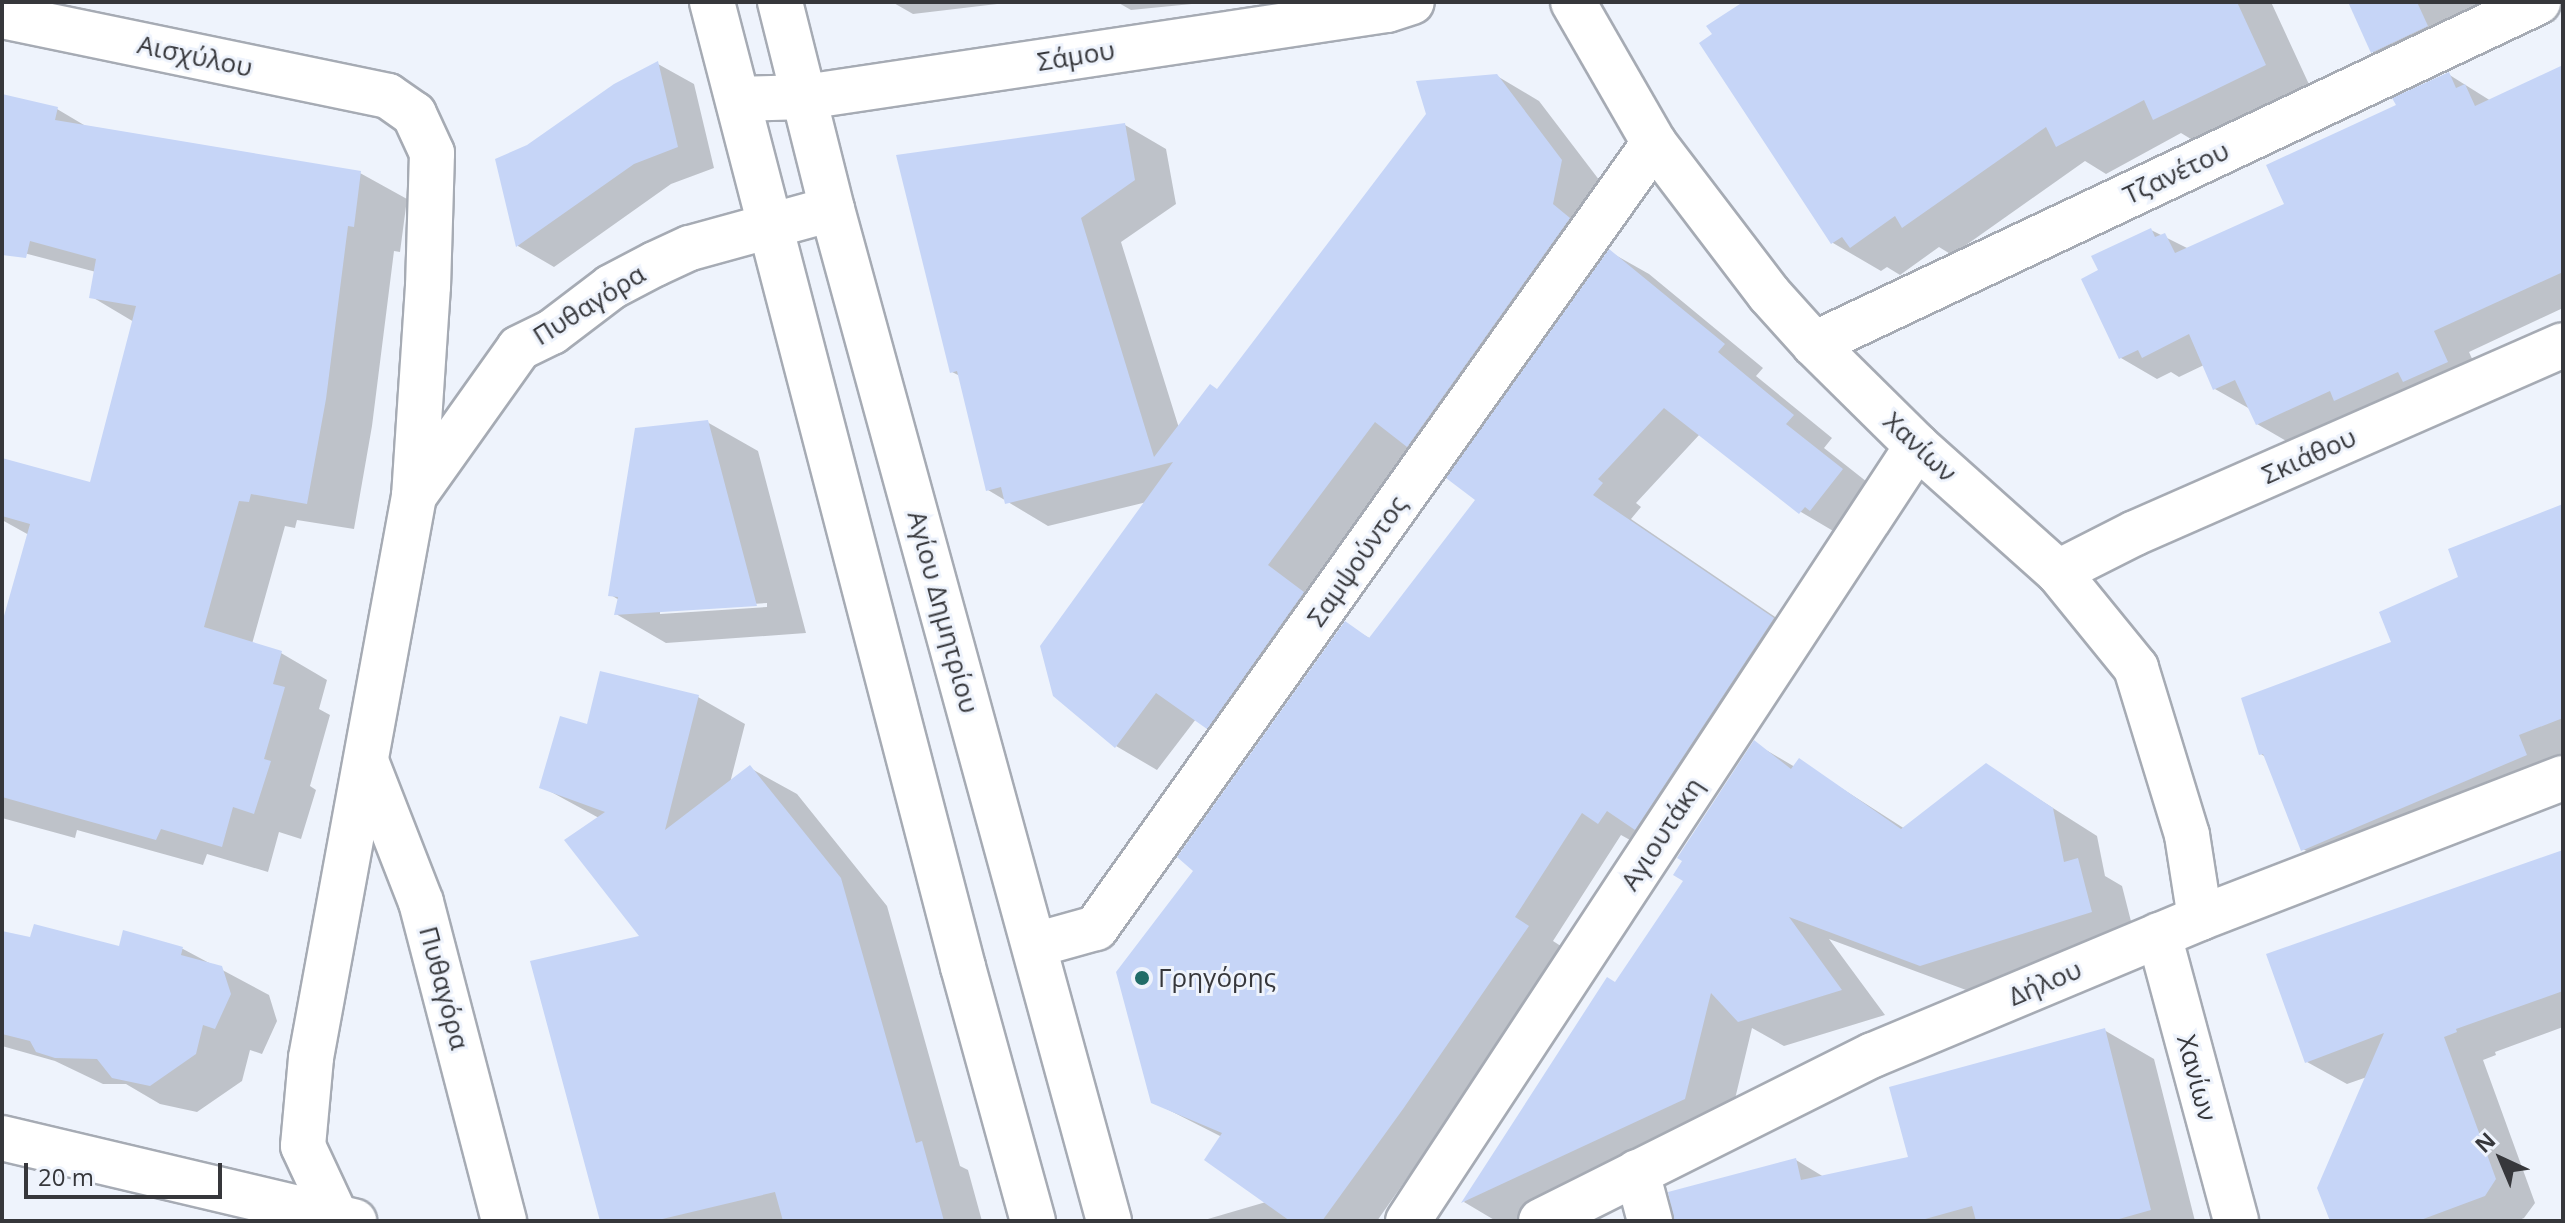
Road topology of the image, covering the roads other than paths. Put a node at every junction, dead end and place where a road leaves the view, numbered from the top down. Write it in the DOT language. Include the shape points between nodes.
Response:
graph roads {
  1 [pos="712,2"];
  2 [pos="780,2"];
  3 [pos="1412,2"];
  4 [pos="1573,2"];
  5 [pos="2538,2"];
  6 [pos="2,16"];
  7 [pos="388,96"];
  8 [pos="805,97"];
  9 [pos="738,99"];
  10 [pos="1654,143"];
  11 [pos="832,209"];
  12 [pos="772,225"];
  13 [pos="1814,344"];
  14 [pos="2563,345"];
  15 [pos="1917,446"];
  16 [pos="414,496"];
  17 [pos="2058,572"];
  18 [pos="366,761"];
  19 [pos="2563,778"];
  20 [pos="2200,918"];
  21 [pos="2159,935"];
  22 [pos="1035,945"];
  23 [pos="2,1138"];
  24 [pos="1637,1172"];
  25 [pos="343,1219"];
  26 [pos="504,1221"];
  27 [pos="1033,1221"];
  28 [pos="1109,1221"];
  29 [pos="1408,1221"];
  30 [pos="1541,1221"];
  31 [pos="1650,1221"];
  32 [pos="2236,1221"];
  1 -- 9 [label="street"];
  2 -- 8 [label="street, Αγίου Δημητρίου"];
  3 -- 8 [label="street, Σάμου" via="1387,10"];
  4 -- 10 [label="street, Χανίων"];
  5 -- 13 [label="street, Τζανέτου"];
  6 -- 7 [label="street, Αισχύλου"];
  7 -- 16 [label="street, Πυθαγόρα" via="414,114 432,153"];
  8 -- 9 [label="street, Σάμου"];
  8 -- 11 [label="street, Αγίου Δημητρίου"];
  9 -- 12 [label="street"];
  10 -- 13 [label="street, Χανίων" via="1769,294"];
  10 -- 22 [label="street, Σαμψούντος" via="1096,928"];
  11 -- 12 [label="street, Πυθαγόρα"];
  11 -- 22 [label="street, Αγίου Δημητρίου"];
  12 -- 16 [label="street, Πυθαγόρα" via="690,248 655,264 519,348"];
  12 -- 27 [label="street"];
  13 -- 15 [label="street, Χανίων"];
  14 -- 17 [label="street, Σκιάθου" via="2135,533"];
  15 -- 17 [label="street, Χανίων"];
  15 -- 29 [label="street, Αγιουτάκη"];
  16 -- 18 [label="street, Πυθαγόρα"];
  17 -- 20 [label="street, Χανίων" via="2136,668 2187,835"];
  18 -- 25 [label="street, Πυθαγόρα" via="311,1058 303,1146"];
  18 -- 26 [label="street, Πυθαγόρα" via="421,902"];
  19 -- 20 [label="street, Δήλου"];
  20 -- 21 [label="street, Δήλου"];
  21 -- 24 [label="street, Δήλου" via="1873,1055"];
  21 -- 32 [label="street, Χανίων"];
  22 -- 28 [label="street, Αγίου Δημητρίου"];
  23 -- 25 [label="street"];
  24 -- 30 [label="street, Δήλου"];
  24 -- 31 [label="street"];
}
